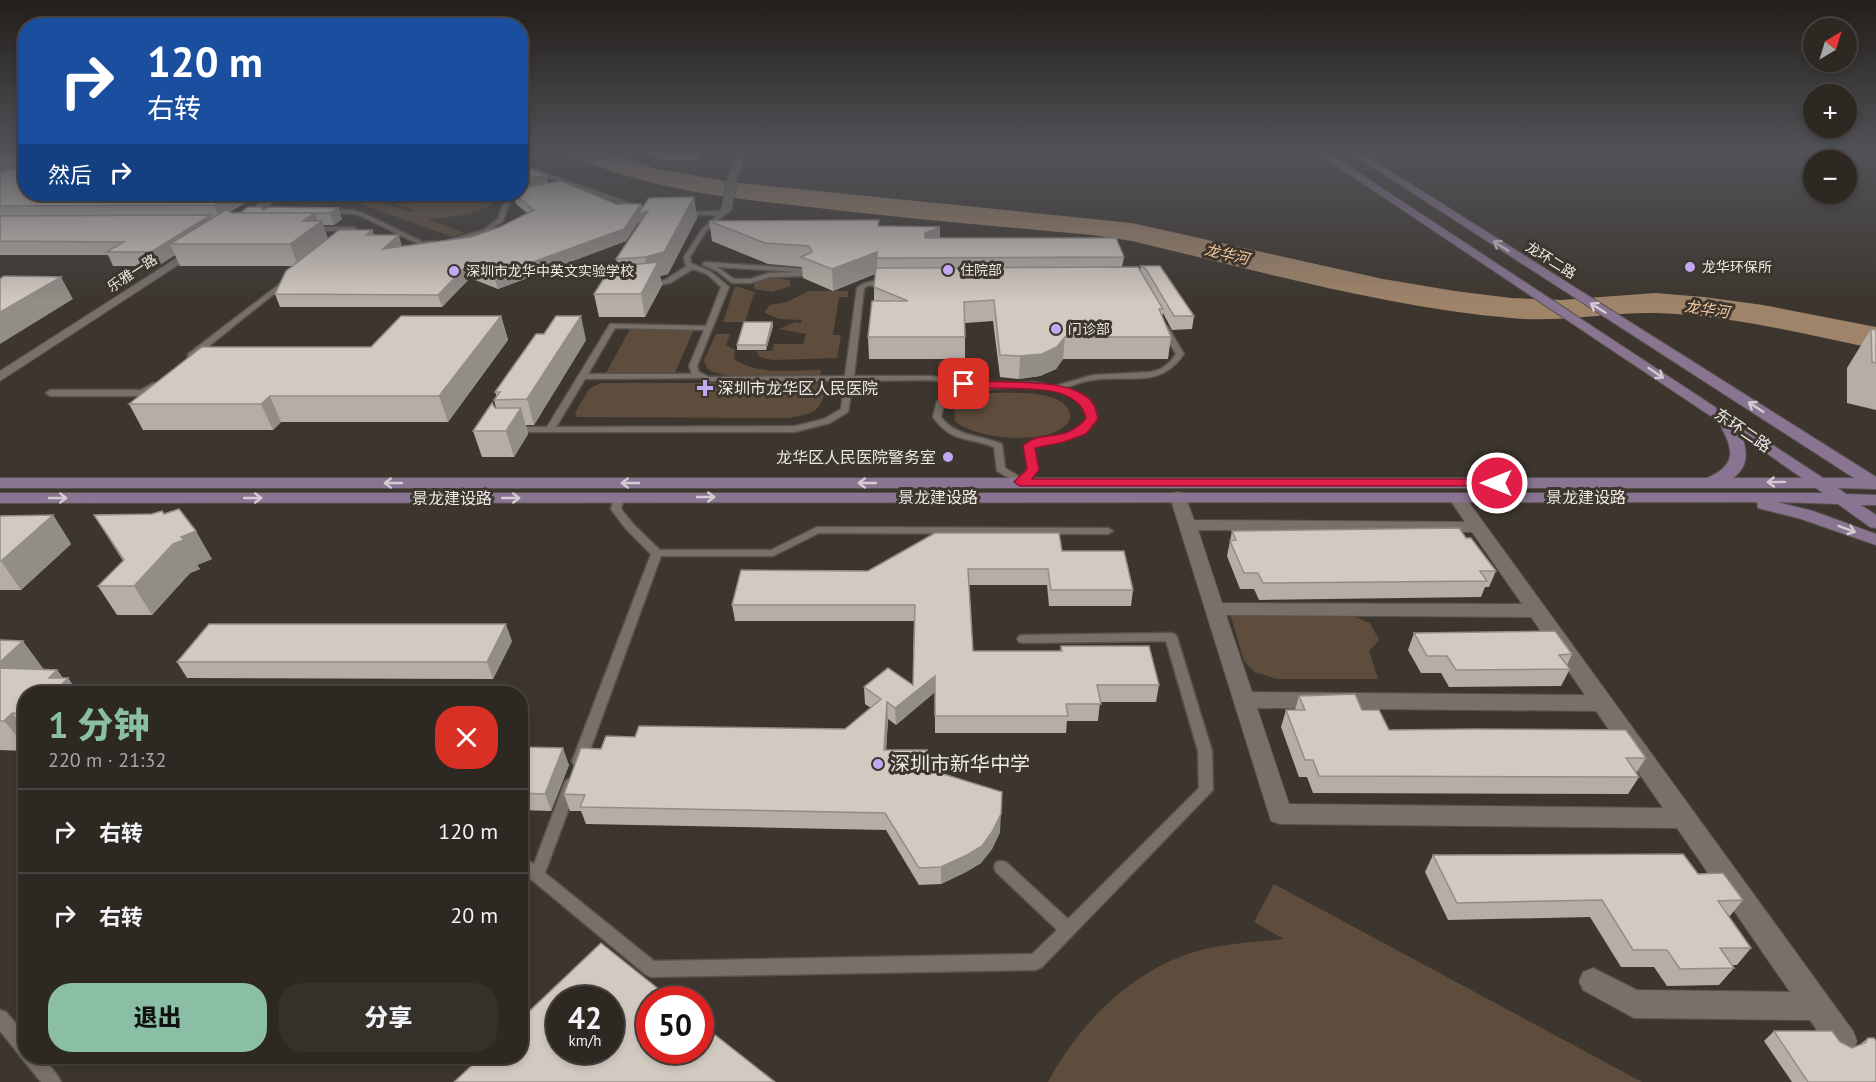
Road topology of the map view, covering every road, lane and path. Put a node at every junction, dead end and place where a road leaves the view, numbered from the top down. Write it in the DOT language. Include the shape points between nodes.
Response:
graph roads {
  1 [pos="617,200"];
  2 [pos="727,200"];
  3 [pos="1394,200"];
  4 [pos="1429,200"];
  5 [pos="269,201"];
  6 [pos="507,201"];
  7 [pos="631,205"];
  8 [pos="725,210"];
  9 [pos="320,211"];
  10 [pos="675,213"];
  11 [pos="231,226"];
  12 [pos="296,229"];
  13 [pos="206,243"];
  14 [pos="335,244"];
  15 [pos="692,266"];
  16 [pos="298,272"];
  17 [pos="732,281"];
  18 [pos="903,283"];
  19 [pos="645,285"];
  20 [pos="1156,314"];
  21 [pos="709,328"];
  22 [pos="1646,338"];
  23 [pos="180,365"];
  24 [pos="703,376"];
  25 [pos="0,377"];
  26 [pos="582,377"];
  27 [pos="162,379"];
  28 [pos="848,379"];
  29 [pos="981,386"];
  30 [pos="1056,388"];
  31 [pos="50,393"];
  32 [pos="1724,418"];
  33 [pos="507,430"];
  34 [pos="550,430"];
  35 [pos="1020,482"];
  36 [pos="1818,482"];
  37 [pos="0,483"];
  38 [pos="1711,483"];
  39 [pos="1876,488"];
  40 [pos="1178,497"];
  41 [pos="1456,497"];
  42 [pos="1730,497"];
  43 [pos="0,498"];
  44 [pos="619,498"];
  45 [pos="1842,499"];
  46 [pos="1876,523"];
  47 [pos="1187,525"];
  48 [pos="1479,527"];
  49 [pos="1108,531"];
  50 [pos="1876,540"];
  51 [pos="657,553"];
  52 [pos="1214,609"];
  53 [pos="1539,611"];
  54 [pos="1023,639"];
  55 [pos="1243,700"];
  56 [pos="1604,703"];
  57 [pos="1684,818"];
  58 [pos="528,867"];
  59 [pos="1001,867"];
  60 [pos="537,874"];
  61 [pos="1068,930"];
  62 [pos="1593,981"];
  63 [pos="1818,1006"];
  64 [pos="0,1018"];
  65 [pos="18,1039"];
  66 [pos="1842,1041"];
  67 [pos="37,1064"];
  68 [pos="52,1082"];
  1 -- 7 [label="lane"];
  2 -- 8 [label="street"];
  3 -- 32 [label="main road, 东环二路, one-way"];
  22 -- 4 [label="main road, 龙环二路, one-way"];
  5 -- 11 [label="street"];
  6 -- 9 [label="lane" via="501,220 485,231 422,244 353,212"];
  8 -- 10 [label="lane"];
  8 -- 15 [label="lane" via="704,230 687,257"];
  12 -- 14 [label="lane" via="353,229"];
  13 -- 25 [label="street, 乐雅一路"];
  15 -- 19 [label="lane" via="656,285"];
  15 -- 21 [label="lane" via="709,273 725,287"];
  16 -- 23 [label="lane"];
  17 -- 17 [label="lane" via="751,281 769,274 806,274 809,271 705,264"];
  18 -- 28 [label="lane" via="865,284 861,288"];
  20 -- 30 [label="lane" via="1180,354 1177,360 1145,377 1093,377"];
  21 -- 24 [label="lane" via="693,366"];
  21 -- 26 [label="lane" via="613,326"];
  39 -- 22 [label="main road, 东环二路, one-way"];
  24 -- 26 [label="lane"];
  24 -- 28 [label="lane"];
  26 -- 34 [label="lane"];
  27 -- 31 [label="lane" via="143,393"];
  28 -- 29 [label="lane" via="931,378"];
  28 -- 34 [label="lane" via="845,410 827,421 795,429"];
  29 -- 30 [label="lane"];
  29 -- 35 [label="lane" via="947,397 940,403 937,417 959,436 999,446 1000,469"];
  30 -- 35 [label="lane" via="1083,400 1092,419 1072,437 1029,446 1033,470"];
  32 -- 36 [label="main road, 东环二路"];
  32 -- 38 [label="main road" via="1740,451 1738,463 1733,471"];
  33 -- 34 [label="lane"];
  35 -- 37 [label="main road, 景龙建设路, one-way"];
  35 -- 38 [label="main road, 景龙建设路"];
  36 -- 38 [label="main road, 景龙建设路, one-way"];
  36 -- 39 [label="main road, 景龙建设路"];
  36 -- 45 [label="main road, 东环二路"];
  39 -- 45 [label="main road, 景龙建设路"];
  40 -- 41 [label="main road, 景龙建设路"];
  44 -- 40 [label="main road, 景龙建设路, one-way"];
  40 -- 47 [label="street"];
  41 -- 42 [label="main road, 景龙建设路"];
  41 -- 48 [label="street"];
  42 -- 45 [label="main road, 景龙建设路"];
  42 -- 50 [label="main road, one-way" via="1806,515"];
  43 -- 44 [label="main road, 景龙建设路, one-way"];
  44 -- 51 [label="lane" via="616,509"];
  45 -- 46 [label="main road, 东环二路"];
  47 -- 48 [label="street"];
  47 -- 52 [label="street"];
  48 -- 53 [label="street"];
  49 -- 51 [label="lane" via="817,530 773,553"];
  51 -- 60 [label="lane"];
  52 -- 53 [label="street"];
  52 -- 55 [label="street"];
  53 -- 56 [label="street"];
  54 -- 61 [label="lane" via="1171,637 1205,751 1206,790"];
  55 -- 56 [label="street"];
  55 -- 57 [label="street" via="1280,814"];
  56 -- 57 [label="street"];
  57 -- 63 [label="street"];
  58 -- 60 [label="lane"];
  59 -- 61 [label="lane"];
  60 -- 61 [label="lane" via="651,969 1036,962"];
  62 -- 63 [label="street" via="1634,1004"];
  63 -- 66 [label="street"];
  64 -- 65 [label="lane"];
  67 -- 68 [label="lane"];
}
